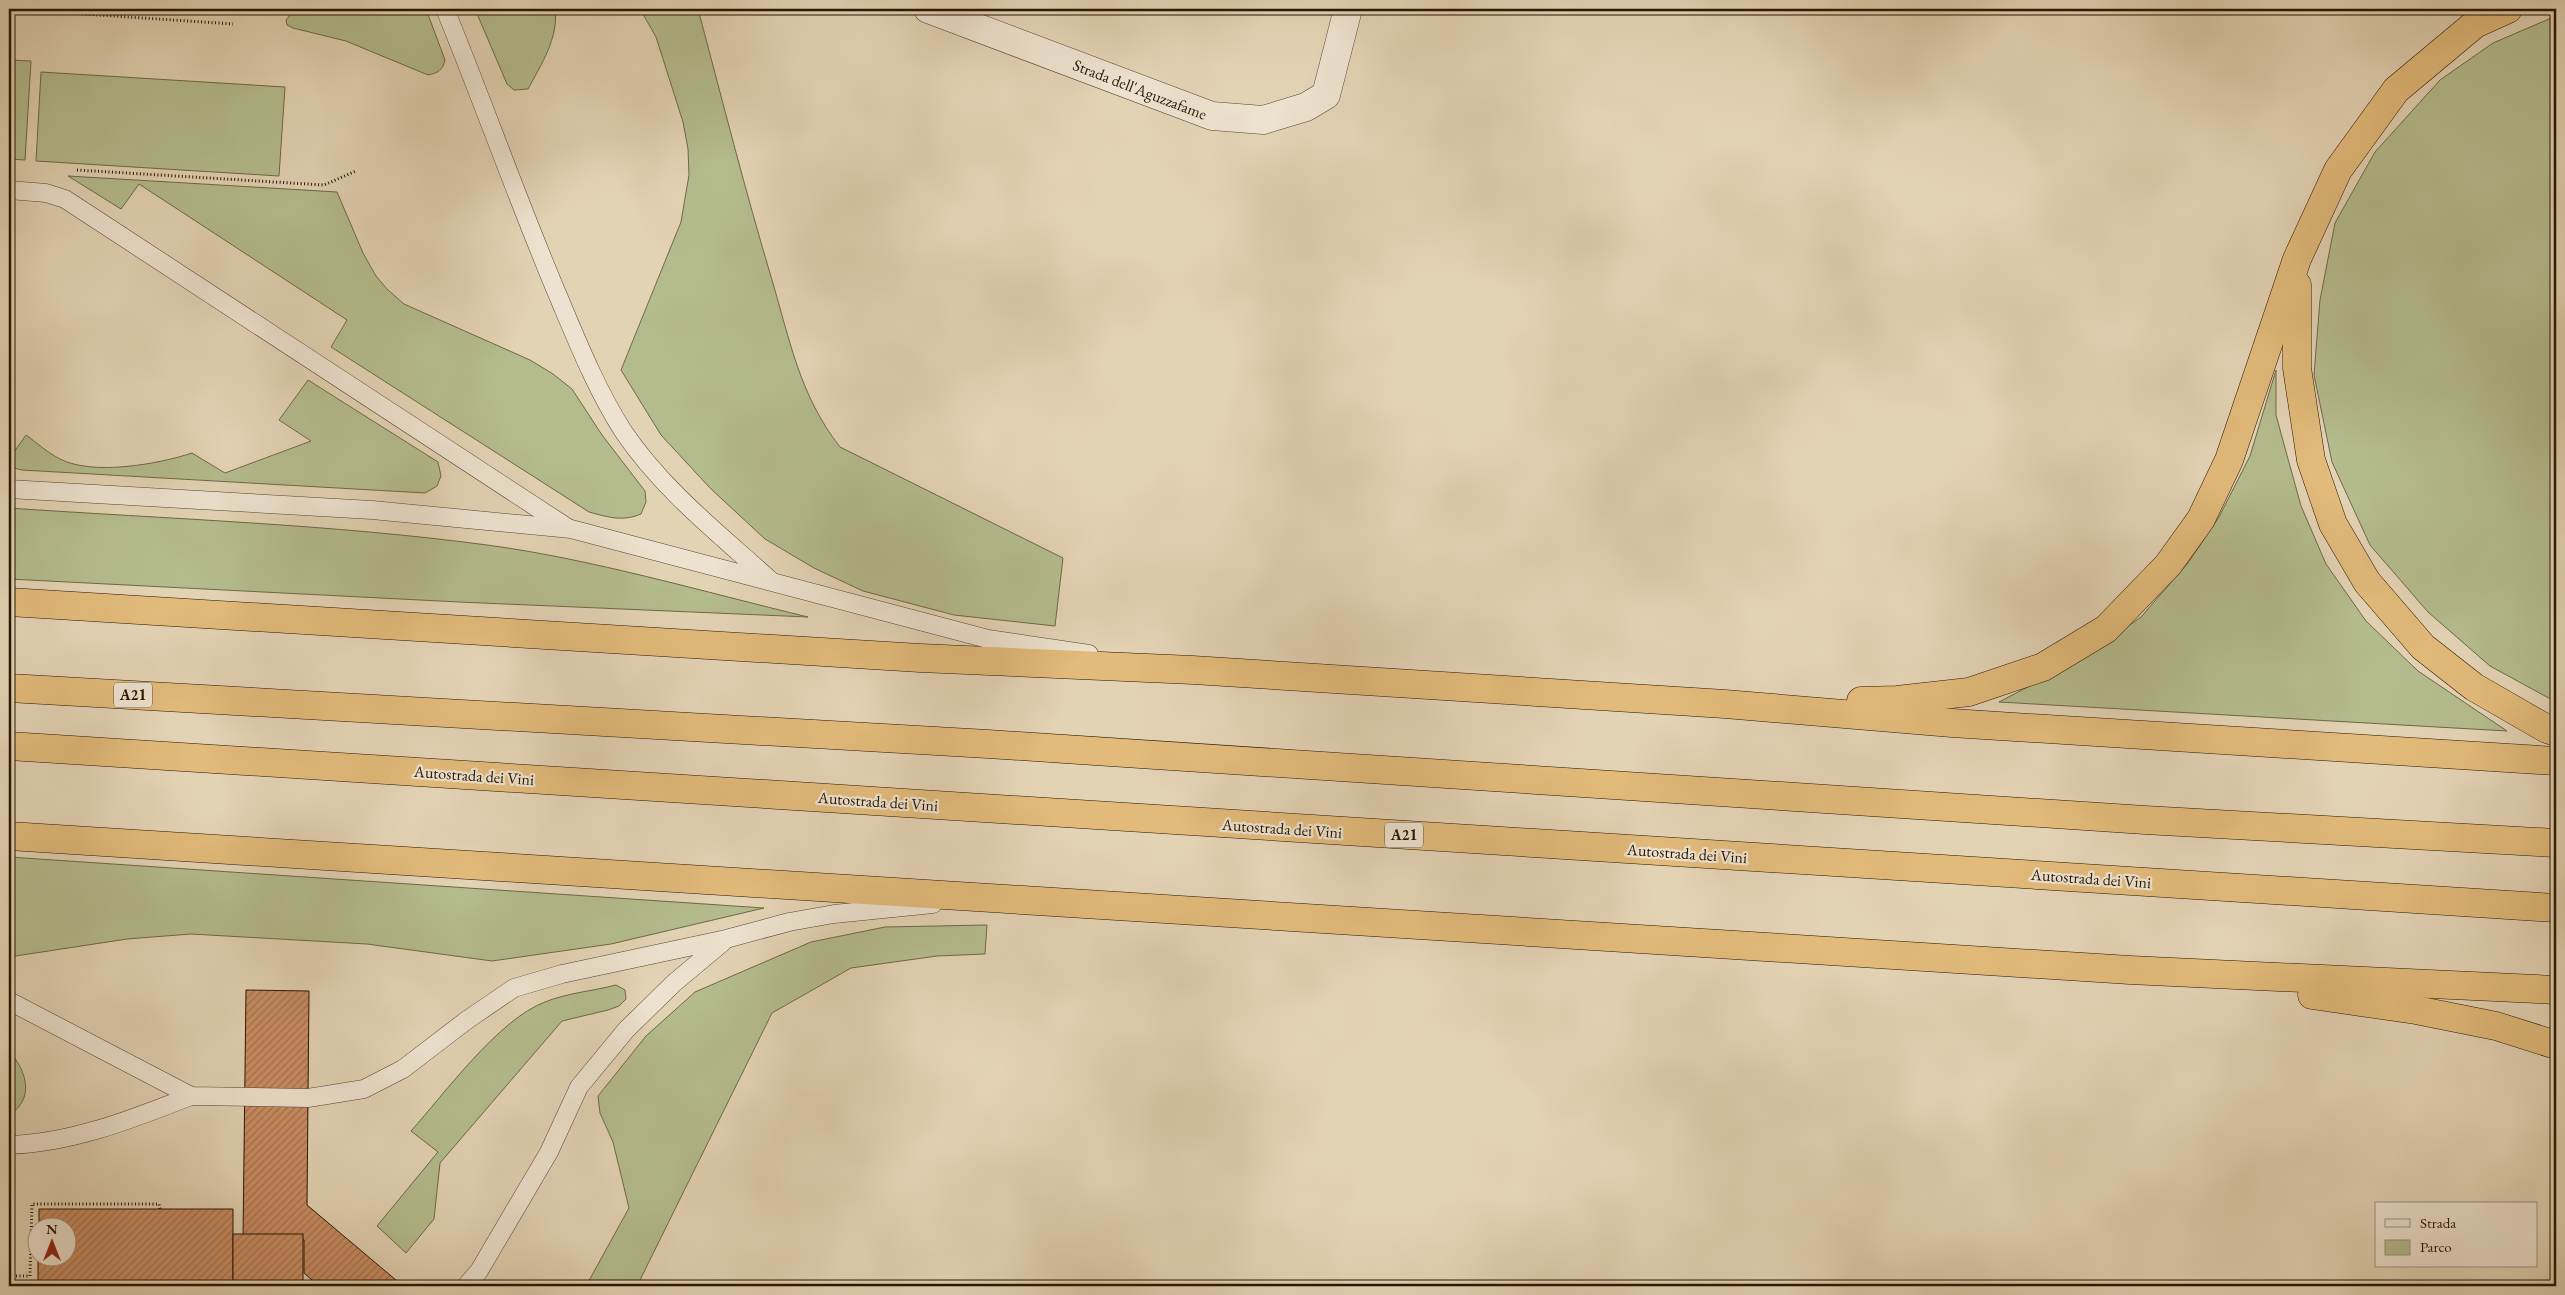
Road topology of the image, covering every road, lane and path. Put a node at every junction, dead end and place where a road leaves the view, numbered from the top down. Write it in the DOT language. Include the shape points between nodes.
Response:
graph roads {
  1 [pos="9,9"];
  2 [pos="445,9"];
  3 [pos="928,9"];
  4 [pos="1348,9"];
  5 [pos="2508,9"];
  6 [pos="234,24"];
  7 [pos="68,169"];
  8 [pos="356,171"];
  9 [pos="9,190"];
  10 [pos="2297,258"];
  11 [pos="9,489"];
  12 [pos="571,530"];
  13 [pos="771,581"];
  14 [pos="9,602"];
  15 [pos="1193,670"];
  16 [pos="9,688"];
  17 [pos="1725,704"];
  18 [pos="2556,732"];
  19 [pos="9,746"];
  20 [pos="2556,761"];
  21 [pos="9,836"];
  22 [pos="2556,843"];
  23 [pos="990,899"];
  24 [pos="2556,908"];
  25 [pos="726,939"];
  26 [pos="2130,970"];
  27 [pos="2556,990"];
  28 [pos="9,1001"];
  29 [pos="2556,1045"];
  30 [pos="191,1096"];
  31 [pos="9,1145"];
  32 [pos="160,1209"];
  33 [pos="9,1276"];
  34 [pos="482,1278"];
  35 [pos="466,1286"];
  1 -- 6 [label="path"];
  2 -- 13 [label="lane" via="492,124 522,210 587,364 624,431 672,491"];
  3 -- 4 [label="street, Strada dell'Aguzzafame" via="1212,116 1263,120 1306,107 1326,95"];
  5 -- 10 [label="highway" via="2475,24 2396,90 2338,170"];
  7 -- 8 [label="path" via="324,185"];
  9 -- 12 [label="lane" via="46,193 65,199"];
  10 -- 17 [label="highway" via="2229,460 2201,519 2168,565 2106,629 2043,667 1969,692 1897,700"];
  10 -- 18 [label="highway" via="2297,368 2311,460 2333,524 2367,582 2423,646 2474,687"];
  11 -- 12 [label="lane" via="372,510"];
  12 -- 13 [label="lane"];
  13 -- 15 [label="lane" via="988,639"];
  14 -- 15 [label="highway" via="920,658"];
  15 -- 17 [label="highway"];
  16 -- 22 [label="highway, A21" via="988,744 2145,820"];
  17 -- 20 [label="highway" via="1952,724"];
  19 -- 24 [label="highway, Autostrada dei Vini / A21"];
  21 -- 23 [label="highway"];
  23 -- 25 [label="lane" via="834,914"];
  23 -- 26 [label="highway"];
  25 -- 30 [label="lane" via="562,974 514,988 403,1069 364,1089 308,1098"];
  25 -- 34 [label="lane" via="626,1030 579,1087"];
  26 -- 27 [label="highway"];
  26 -- 29 [label="highway" via="2416,1010 2496,1026"];
  28 -- 30 [label="lane"];
  30 -- 31 [label="lane" via="111,1127 38,1144"];
  32 -- 33 [label="path" via="159,1204 32,1204 30,1276"];
  34 -- 35 [label="lane"];
}
